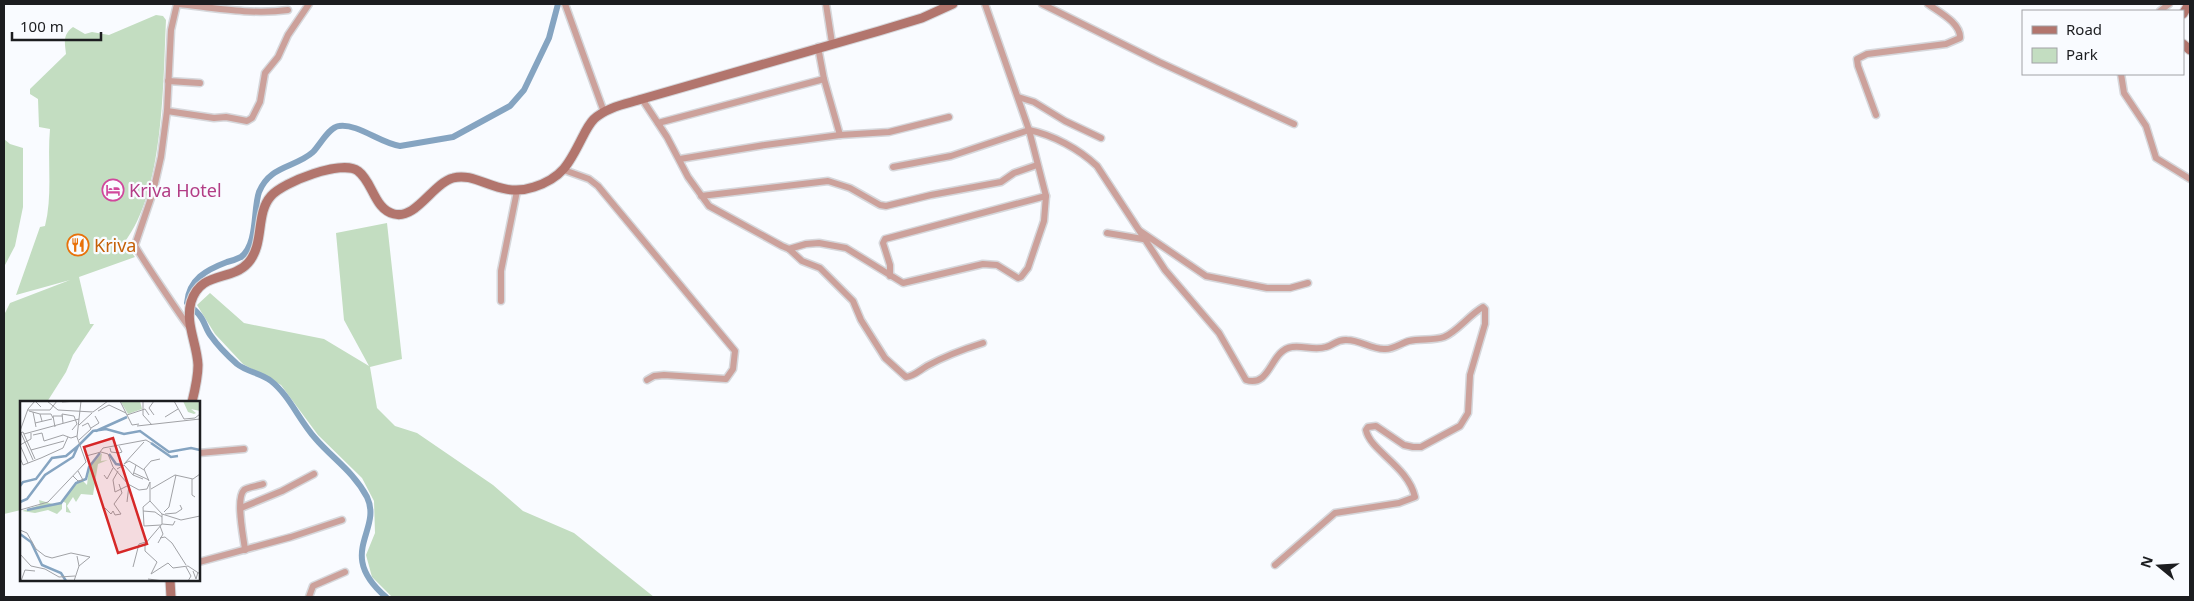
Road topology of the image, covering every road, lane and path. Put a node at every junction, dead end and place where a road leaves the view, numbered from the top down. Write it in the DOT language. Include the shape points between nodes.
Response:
graph roads {
  1 [pos="178,4"];
  2 [pos="309,4"];
  3 [pos="565,4"];
  4 [pos="826,4"];
  5 [pos="953,4"];
  6 [pos="985,4"];
  7 [pos="1046,4"];
  8 [pos="1928,4"];
  9 [pos="288,10"];
  10 [pos="832,43"];
  11 [pos="818,47"];
  12 [pos="2121,75"];
  13 [pos="824,79"];
  14 [pos="168,81"];
  15 [pos="200,83"];
  16 [pos="1018,96"];
  17 [pos="642,98"];
  18 [pos="167,111"];
  19 [pos="604,112"];
  20 [pos="1876,114"];
  21 [pos="949,117"];
  22 [pos="658,123"];
  23 [pos="1294,124"];
  24 [pos="1029,130"];
  25 [pos="840,135"];
  26 [pos="1101,138"];
  27 [pos="680,159"];
  28 [pos="1037,165"];
  29 [pos="893,167"];
  30 [pos="564,170"];
  31 [pos="2190,179"];
  32 [pos="517,191"];
  33 [pos="701,196"];
  34 [pos="1046,196"];
  35 [pos="1140,231"];
  36 [pos="1107,233"];
  37 [pos="1143,239"];
  38 [pos="789,249"];
  39 [pos="890,276"];
  40 [pos="1308,283"];
  41 [pos="501,301"];
  42 [pos="190,328"];
  43 [pos="983,343"];
  44 [pos="647,380"];
  45 [pos="192,401"];
  46 [pos="244,448"];
  47 [pos="200,453"];
  48 [pos="314,474"];
  49 [pos="263,484"];
  50 [pos="241,508"];
  51 [pos="342,520"];
  52 [pos="245,550"];
  53 [pos="200,562"];
  54 [pos="1275,565"];
  55 [pos="345,572"];
  56 [pos="170,581"];
  57 [pos="171,597"];
  58 [pos="309,597"];
  1 -- 9 [label="street" via="242,10"];
  1 -- 14 [label="street" via="171,30"];
  2 -- 18 [label="street" via="265,73 260,102 252,118 247,121"];
  3 -- 19 [label="street"];
  4 -- 10 [label="street"];
  5 -- 10 [label="main road" via="922,18"];
  6 -- 16 [label="street"];
  7 -- 23 [label="street" via="1159,62"];
  8 -- 20 [label="street" via="1955,25 1960,38 1946,44 1857,58"];
  10 -- 11 [label="main road"];
  11 -- 13 [label="street"];
  11 -- 17 [label="main road"];
  12 -- 31 [label="street" via="2124,93 2146,126 2156,158"];
  13 -- 22 [label="street"];
  13 -- 25 [label="street"];
  14 -- 15 [label="street"];
  14 -- 18 [label="street"];
  16 -- 24 [label="street"];
  16 -- 26 [label="street"];
  17 -- 19 [label="main road"];
  17 -- 22 [label="street"];
  18 -- 42 [label="street" via="159,170 135,245 183,322"];
  19 -- 30 [label="main road" via="592,121"];
  21 -- 25 [label="street" via="889,132"];
  22 -- 27 [label="street"];
  24 -- 28 [label="street"];
  24 -- 29 [label="street" via="951,156"];
  24 -- 35 [label="street" via="1076,149 1097,166"];
  25 -- 27 [label="street"];
  27 -- 33 [label="street"];
  28 -- 33 [label="street" via="1014,173 1001,182 886,206 828,181"];
  28 -- 34 [label="street"];
  30 -- 32 [label="main road" via="551,180"];
  30 -- 44 [label="street" via="589,178 598,186 735,351 733,370 726,379 654,376"];
  32 -- 41 [label="street" via="502,271"];
  32 -- 42 [label="main road" via="463,176 455,177 439,185 409,212 394,214 386,210 359,172 352,168 289,182 267,202 258,244 248,262 199,287 190,306"];
  33 -- 38 [label="street" via="709,206"];
  34 -- 39 [label="street" via="885,239 883,243"];
  34 -- 39 [label="street" via="1044,221 1028,268 1021,277 997,265 983,264 903,283"];
  35 -- 37 [label="street"];
  35 -- 40 [label="street" via="1206,276 1267,288 1290,288"];
  36 -- 37 [label="street"];
  37 -- 54 [label="street" via="1165,270 1219,332 1246,380 1252,382 1258,381 1291,346 1321,348 1340,340 1350,340 1384,350 1408,341 1442,338 1472,313 1483,307 1486,310 1470,375 1468,414 1460,426 1420,447 1404,445 1376,426 1366,430 1370,439 1408,478 1415,497 1399,503 1335,512"];
  38 -- 39 [label="street" via="806,244 846,248"];
  38 -- 43 [label="street" via="802,261 820,268 853,302 885,358 906,377 958,351"];
  42 -- 45 [label="main road" via="198,365"];
  46 -- 47 [label="street"];
  48 -- 50 [label="street"];
  49 -- 50 [label="street" via="244,490"];
  50 -- 52 [label="street"];
  51 -- 52 [label="street"];
  52 -- 53 [label="street"];
  55 -- 58 [label="street" via="313,586"];
  56 -- 57 [label="main road"];
}
